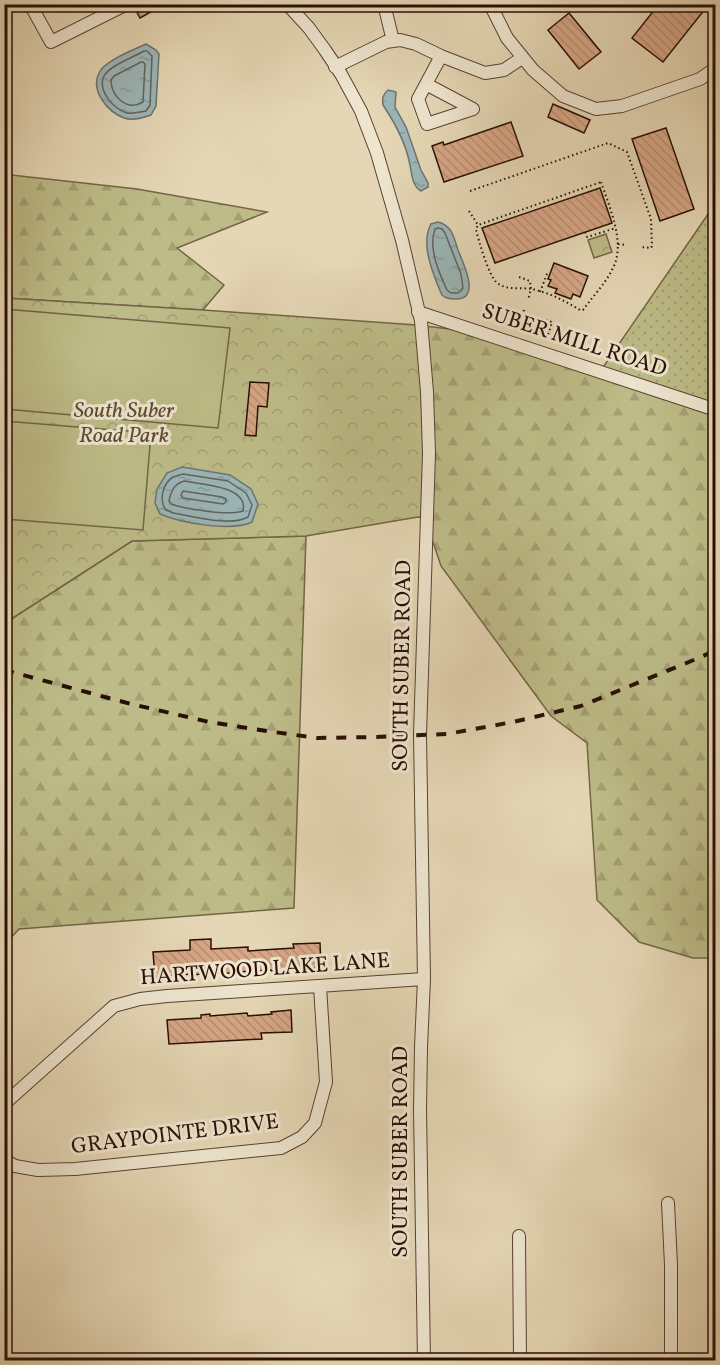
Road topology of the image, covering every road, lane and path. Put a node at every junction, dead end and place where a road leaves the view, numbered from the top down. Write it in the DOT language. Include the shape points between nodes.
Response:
graph roads {
  1 [pos="30,4"];
  2 [pos="127,4"];
  3 [pos="287,4"];
  4 [pos="384,4"];
  5 [pos="490,4"];
  6 [pos="393,41"];
  7 [pos="441,56"];
  8 [pos="522,58"];
  9 [pos="335,67"];
  10 [pos="716,68"];
  11 [pos="426,84"];
  12 [pos="470,191"];
  13 [pos="469,211"];
  14 [pos="478,225"];
  15 [pos="616,228"];
  16 [pos="585,232"];
  17 [pos="617,244"];
  18 [pos="627,245"];
  19 [pos="641,247"];
  20 [pos="550,273"];
  21 [pos="519,277"];
  22 [pos="531,289"];
  23 [pos="540,292"];
  24 [pos="528,300"];
  25 [pos="524,310"];
  26 [pos="418,312"];
  27 [pos="546,341"];
  28 [pos="716,410"];
  29 [pos="424,979"];
  30 [pos="320,986"];
  31 [pos="4,1104"];
  32 [pos="4,1160"];
  33 [pos="668,1203"];
  34 [pos="519,1236"];
  35 [pos="424,1360"];
  36 [pos="520,1360"];
  37 [pos="671,1360"];
  1 -- 2 [label="street" via="51,42"];
  3 -- 9 [label="street, SOUTH SUBER ROAD"];
  4 -- 6 [label="street"];
  5 -- 8 [label="street"];
  6 -- 7 [label="street" via="416,44"];
  6 -- 9 [label="street"];
  7 -- 8 [label="street" via="485,73 504,70"];
  7 -- 11 [label="street"];
  8 -- 10 [label="street" via="563,96 596,109 622,106 700,79"];
  9 -- 26 [label="street, SOUTH SUBER ROAD" via="361,111 377,153"];
  12 -- 19 [label="path" via="608,143 627,152 651,219 652,246"];
  13 -- 14 [label="path"];
  14 -- 15 [label="path" via="600,182"];
  14 -- 22 [label="path" via="477,236 497,283"];
  15 -- 16 [label="path" via="587,237"];
  15 -- 17 [label="path"];
  17 -- 18 [label="path"];
  17 -- 23 [label="path" via="613,269 583,310"];
  20 -- 23 [label="path"];
  21 -- 22 [label="path" via="530,280"];
  22 -- 23 [label="path"];
  22 -- 24 [label="path"];
  25 -- 27 [label="path" via="523,313 552,322"];
  26 -- 28 [label="street, SUBER MILL ROAD"];
  26 -- 29 [label="street, SOUTH SUBER ROAD" via="429,453 420,735"];
  29 -- 30 [label="street, HARTWOOD LAKE LANE"];
  29 -- 35 [label="street, SOUTH SUBER ROAD" via="420,1110"];
  30 -- 31 [label="street, HARTWOOD LAKE LANE" via="168,996 114,1006"];
  30 -- 32 [label="street, GRAYPOINTE DRIVE" via="326,1082 315,1124 292,1143 281,1148 75,1169 38,1170"];
  33 -- 37 [label="street"];
  34 -- 36 [label="street"];
}
